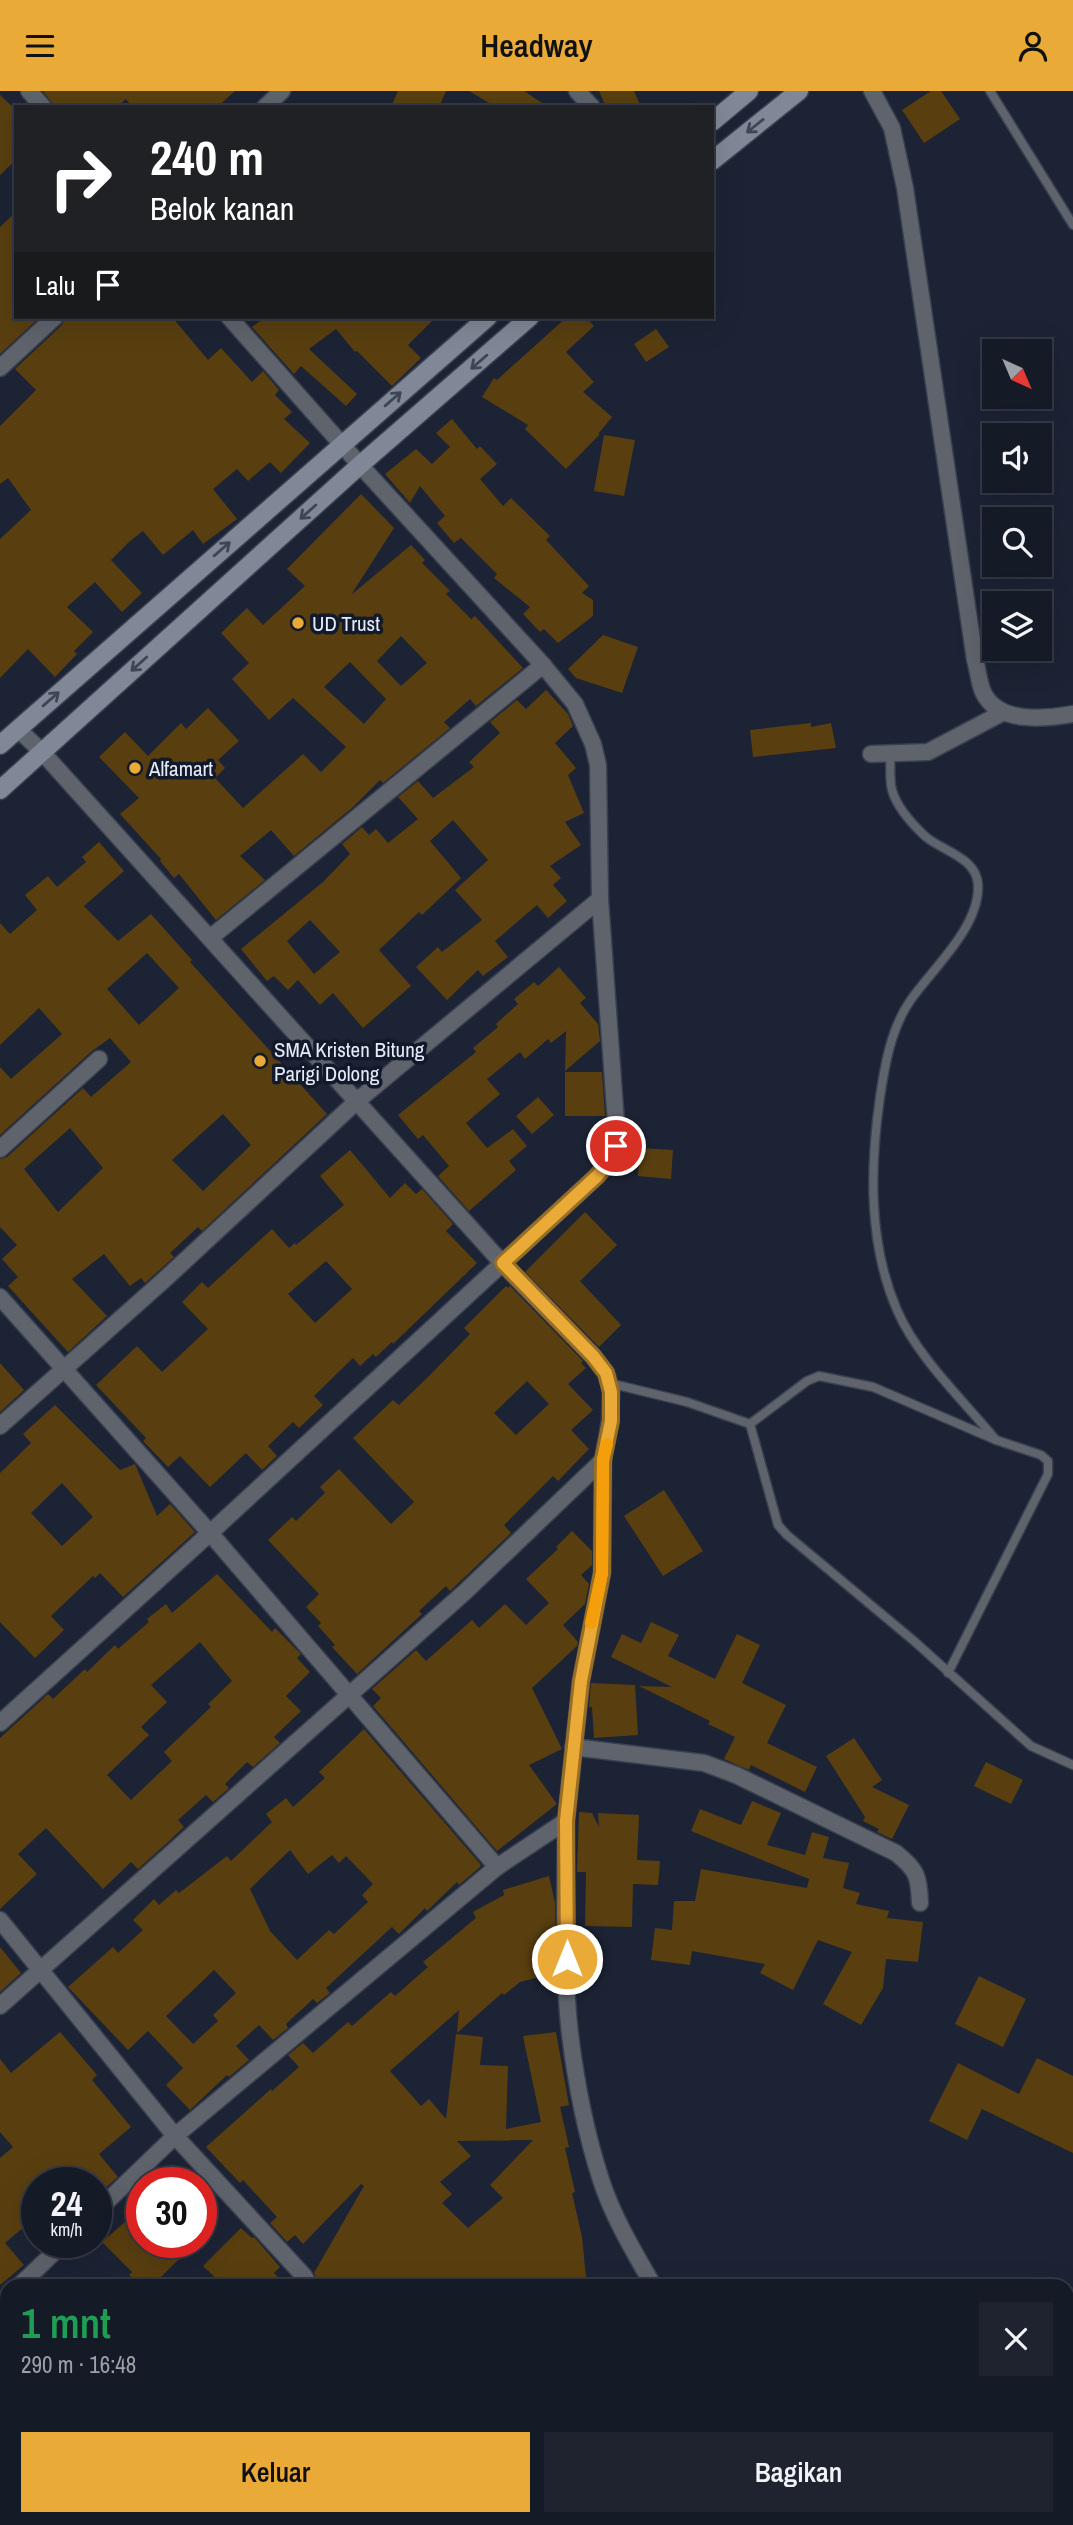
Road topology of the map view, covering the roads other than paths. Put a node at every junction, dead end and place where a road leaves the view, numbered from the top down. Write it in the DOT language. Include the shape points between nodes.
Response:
graph roads {
  1 [pos="29,91"];
  2 [pos="282,91"];
  3 [pos="577,91"];
  4 [pos="749,91"];
  5 [pos="799,91"];
  6 [pos="872,91"];
  7 [pos="990,91"];
  8 [pos="41,105"];
  9 [pos="267,105"];
  10 [pos="590,105"];
  11 [pos="714,120"];
  12 [pos="714,159"];
  13 [pos="1073,225"];
  14 [pos="53,319"];
  15 [pos="231,319"];
  16 [pos="486,319"];
  17 [pos="528,319"];
  18 [pos="0,369"];
  19 [pos="342,444"];
  20 [pos="360,465"];
  21 [pos="543,665"];
  22 [pos="1002,713"];
  23 [pos="1073,714"];
  24 [pos="18,729"];
  25 [pos="0,745"];
  26 [pos="42,752"];
  27 [pos="890,753"];
  28 [pos="871,754"];
  29 [pos="0,790"];
  30 [pos="600,899"];
  31 [pos="210,938"];
  32 [pos="99,1059"];
  33 [pos="357,1101"];
  34 [pos="0,1149"];
  35 [pos="503,1263"];
  36 [pos="0,1297"];
  37 [pos="63,1368"];
  38 [pos="609,1383"];
  39 [pos="750,1424"];
  40 [pos="0,1426"];
  41 [pos="996,1440"];
  42 [pos="603,1460"];
  43 [pos="210,1533"];
  44 [pos="948,1673"];
  45 [pos="351,1696"];
  46 [pos="0,1723"];
  47 [pos="573,1747"];
  48 [pos="1073,1765"];
  49 [pos="566,1821"];
  50 [pos="496,1867"];
  51 [pos="920,1903"];
  52 [pos="0,1920"];
  53 [pos="41,1970"];
  54 [pos="0,2006"];
  55 [pos="175,2136"];
  56 [pos="112,2197"];
  57 [pos="48,2258"];
  58 [pos="26,2279"];
  59 [pos="306,2279"];
  60 [pos="650,2279"];
  1 -- 8 [label="street"];
  2 -- 9 [label="street"];
  3 -- 10 [label="street"];
  4 -- 11 [label="street"];
  5 -- 12 [label="street, one-way"];
  6 -- 22 [label="street" via="892,128 905,188 975,660 982,691"];
  7 -- 13 [label="lane"];
  14 -- 18 [label="street"];
  15 -- 19 [label="street"];
  19 -- 16 [label="street, one-way"];
  17 -- 20 [label="street, one-way"];
  19 -- 20 [label="street"];
  24 -- 19 [label="street, one-way"];
  20 -- 21 [label="street"];
  20 -- 26 [label="street, one-way"];
  21 -- 30 [label="street" via="575,704 593,744 598,765"];
  21 -- 31 [label="street"];
  22 -- 23 [label="street" via="1023,717"];
  22 -- 27 [label="street" via="928,753"];
  24 -- 25 [label="street"];
  24 -- 26 [label="street"];
  26 -- 29 [label="street"];
  26 -- 31 [label="street"];
  27 -- 28 [label="street"];
  27 -- 41 [label="lane" via="892,791 906,816 928,838 958,855 979,882 973,915 909,1003 884,1068 873,1153 877,1231 897,1311 927,1358"];
  30 -- 33 [label="street"];
  30 -- 35 [label="street" via="616,1146 597,1176"];
  31 -- 33 [label="street"];
  32 -- 34 [label="street"];
  33 -- 35 [label="street"];
  33 -- 37 [label="street"];
  35 -- 38 [label="street" via="593,1356"];
  35 -- 43 [label="street"];
  36 -- 37 [label="street"];
  37 -- 40 [label="street"];
  37 -- 43 [label="street"];
  38 -- 39 [label="lane" via="687,1402"];
  38 -- 42 [label="street" via="611,1421"];
  39 -- 41 [label="lane" via="819,1376 873,1387"];
  39 -- 44 [label="lane" via="778,1525"];
  41 -- 44 [label="lane" via="1041,1455 1048,1461 1048,1473"];
  42 -- 45 [label="street"];
  42 -- 47 [label="street" via="602,1573"];
  43 -- 45 [label="street"];
  43 -- 46 [label="street"];
  44 -- 48 [label="lane" via="1031,1746"];
  45 -- 50 [label="street"];
  45 -- 53 [label="street"];
  47 -- 49 [label="street"];
  47 -- 51 [label="street" via="681,1758 724,1770 896,1853 919,1878"];
  49 -- 50 [label="street"];
  49 -- 60 [label="street" via="568,2002 582,2104 602,2182"];
  50 -- 55 [label="street"];
  52 -- 53 [label="street"];
  53 -- 54 [label="street"];
  53 -- 55 [label="street"];
  55 -- 56 [label="street"];
  55 -- 59 [label="street"];
  57 -- 58 [label="street"];
}
